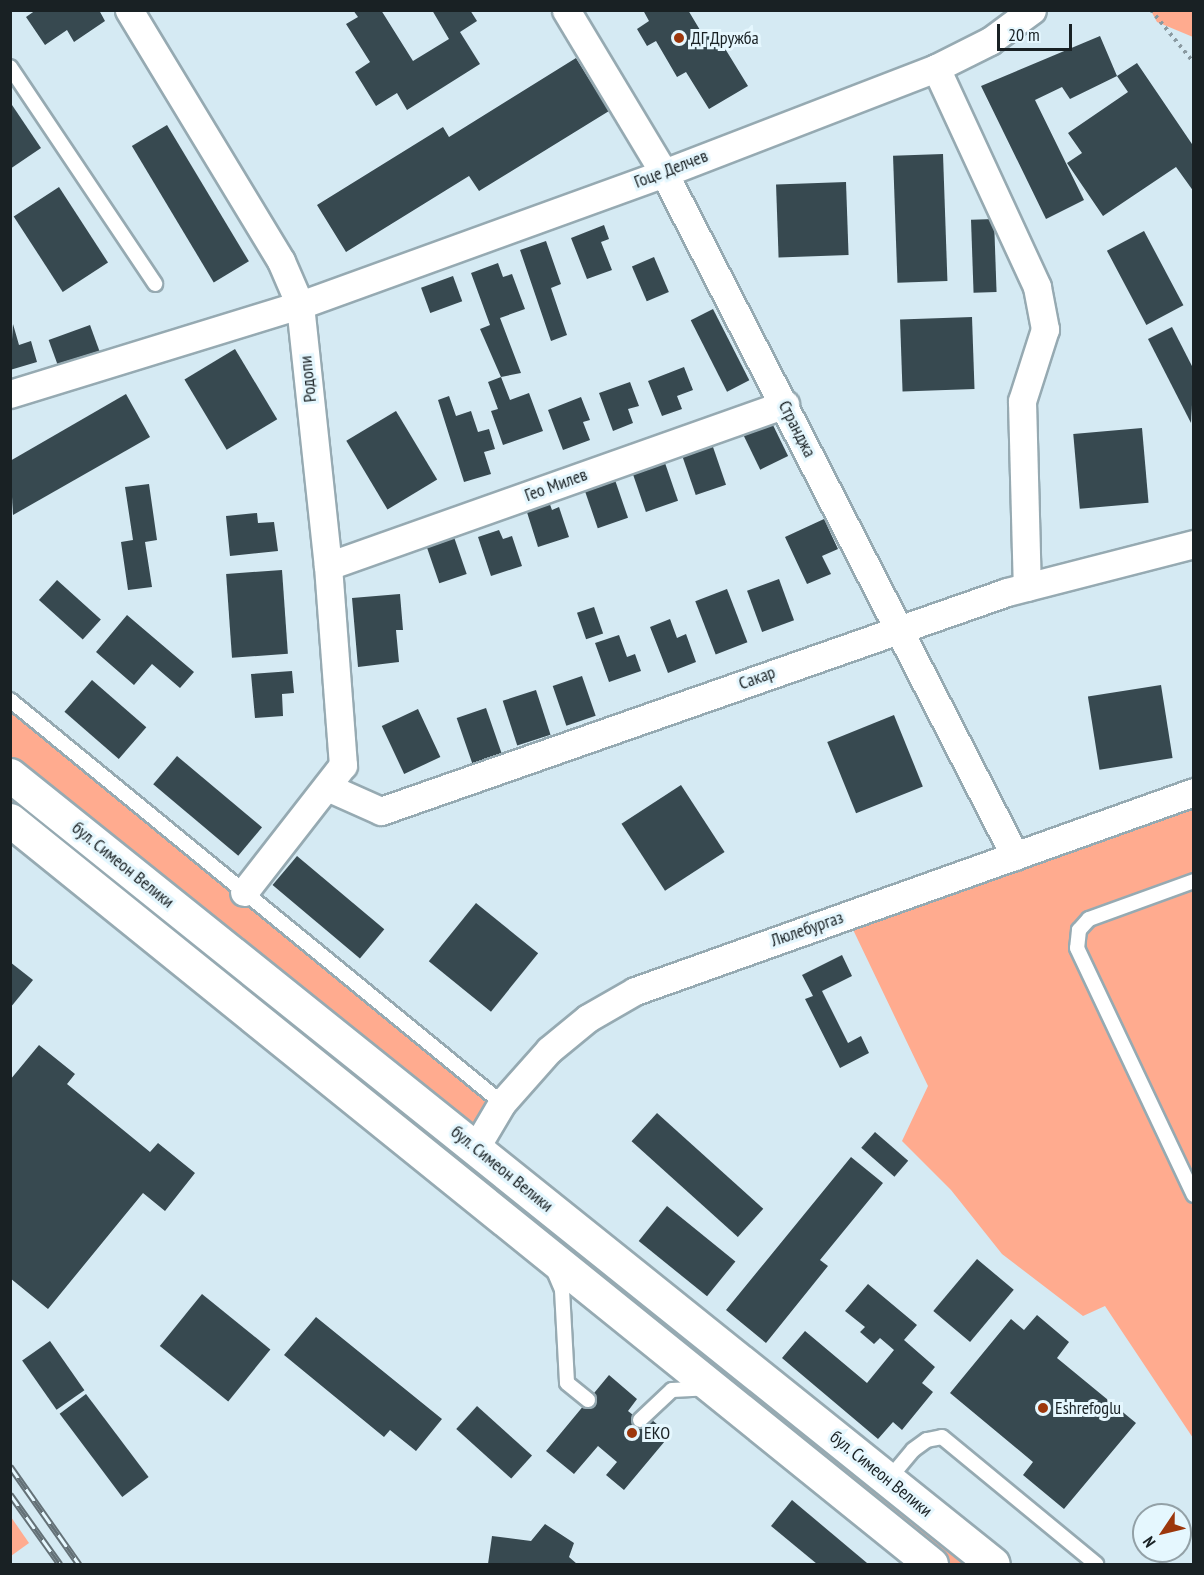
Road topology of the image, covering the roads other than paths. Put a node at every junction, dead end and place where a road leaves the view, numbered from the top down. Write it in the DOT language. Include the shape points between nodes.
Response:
graph roads {
  1 [pos="129,10"];
  2 [pos="566,10"];
  3 [pos="1032,10"];
  4 [pos="10,67"];
  5 [pos="936,68"];
  6 [pos="664,172"];
  7 [pos="155,284"];
  8 [pos="300,305"];
  9 [pos="10,394"];
  10 [pos="785,404"];
  11 [pos="1194,544"];
  12 [pos="328,566"];
  13 [pos="1027,587"];
  14 [pos="899,628"];
  15 [pos="10,700"];
  16 [pos="10,774"];
  17 [pos="327,787"];
  18 [pos="1194,792"];
  19 [pos="10,820"];
  20 [pos="1015,856"];
  21 [pos="1194,881"];
  22 [pos="244,892"];
  23 [pos="502,1102"];
  24 [pos="476,1147"];
  25 [pos="1194,1195"];
  26 [pos="545,1250"];
  27 [pos="716,1388"];
  28 [pos="588,1400"];
  29 [pos="640,1420"];
  30 [pos="888,1480"];
  31 [pos="931,1564"];
  32 [pos="993,1564"];
  33 [pos="1096,1564"];
  1 -- 8 [label="street, Родопи" via="281,261"];
  2 -- 6 [label="street, Странджа"];
  3 -- 5 [label="street, Гоце Делчев" via="990,41"];
  4 -- 7 [label="lane"];
  5 -- 6 [label="street, Гоце Делчев"];
  5 -- 13 [label="street" via="1037,287 1045,329 1022,401"];
  6 -- 8 [label="street, Гоце Делчев"];
  6 -- 10 [label="street, Странджа"];
  8 -- 9 [label="street, Гоце Делчев"];
  8 -- 12 [label="street, Родопи"];
  10 -- 12 [label="street, Гео Милев"];
  10 -- 14 [label="street, Странджа"];
  11 -- 13 [label="street, Сакар"];
  12 -- 17 [label="street, Родопи" via="343,765"];
  13 -- 14 [label="street, Сакар"];
  14 -- 17 [label="street, Сакар" via="381,811"];
  14 -- 20 [label="street, Странджа"];
  15 -- 22 [label="lane"];
  16 -- 24 [label="main road, бул. Симеон Велики"];
  17 -- 22 [label="street, Родопи"];
  18 -- 20 [label="street, Люлебургаз"];
  19 -- 26 [label="main road, бул. Симеон Велики"];
  20 -- 23 [label="street, Люлебургаз" via="635,991 572,1031"];
  21 -- 25 [label="lane" via="1089,919 1079,930 1077,948"];
  22 -- 23 [label="lane"];
  23 -- 24 [label="street, Люлебургаз"];
  24 -- 30 [label="main road, бул. Симеон Велики"];
  26 -- 27 [label="main road, бул. Симеон Велики"];
  26 -- 28 [label="lane" via="562,1290 567,1383"];
  27 -- 29 [label="lane" via="672,1390"];
  27 -- 31 [label="main road, бул. Симеон Велики"];
  30 -- 32 [label="main road, бул. Симеон Велики"];
  30 -- 33 [label="lane" via="913,1450 927,1440 942,1437"];
}
